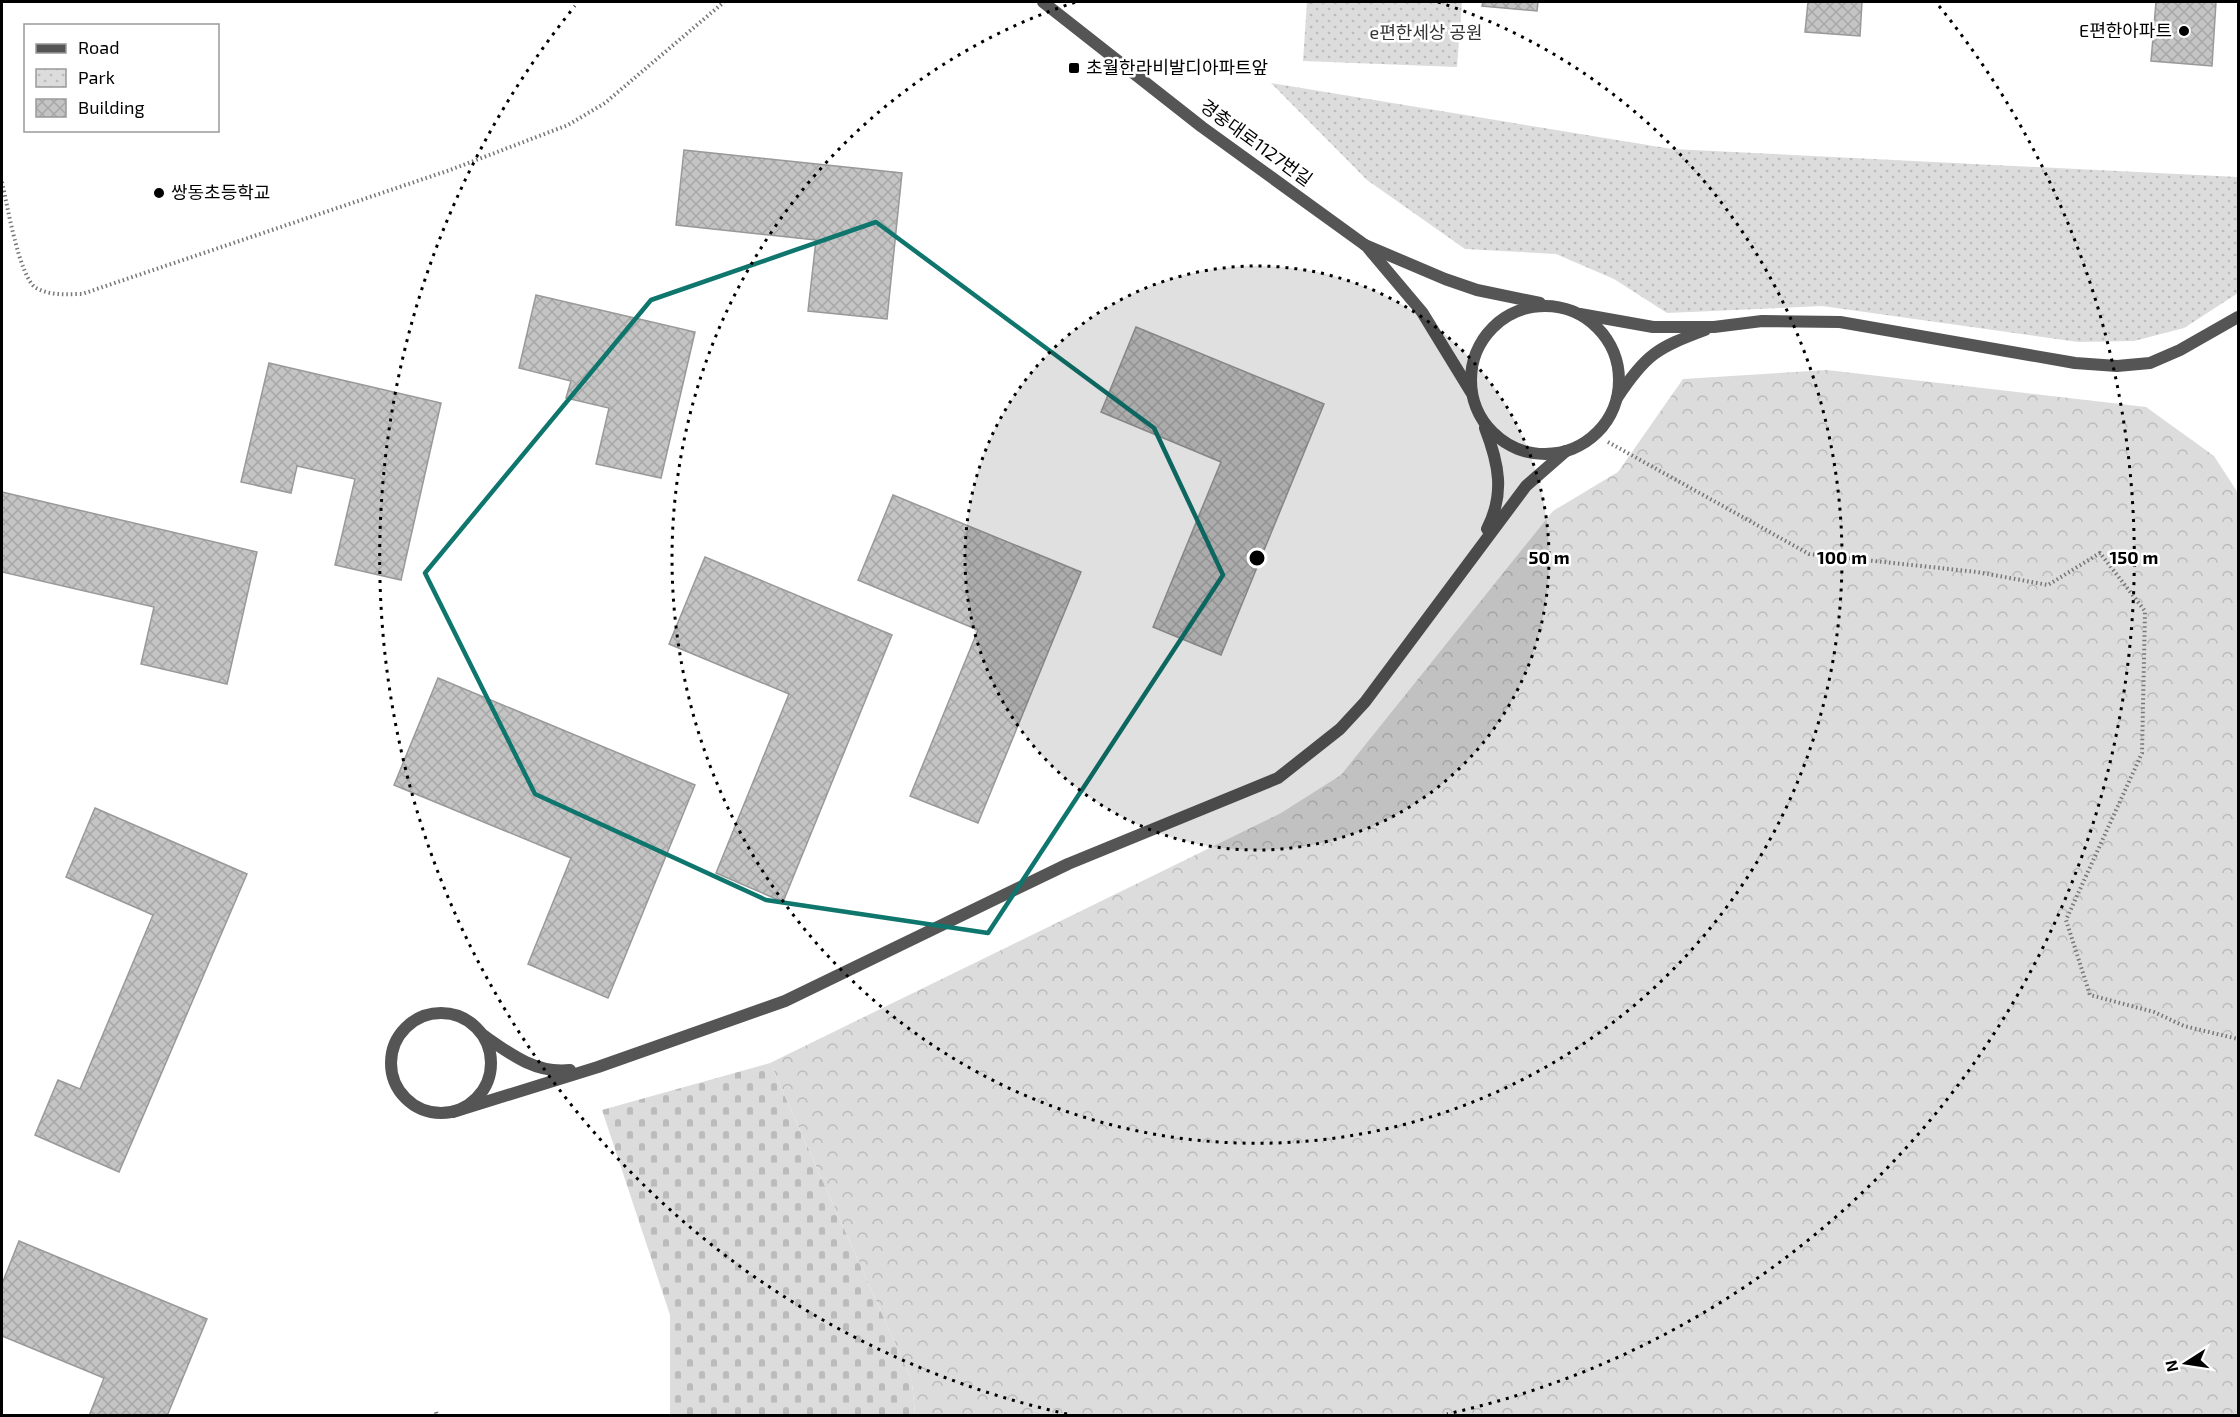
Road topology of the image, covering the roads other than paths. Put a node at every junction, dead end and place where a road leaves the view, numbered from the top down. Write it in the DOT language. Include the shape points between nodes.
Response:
graph roads {
  1 [pos="1042,2"];
  2 [pos="1365,245"];
  3 [pos="1558,306"];
  4 [pos="1580,314"];
  5 [pos="2238,317"];
  6 [pos="1714,327"];
  7 [pos="1471,393"];
  8 [pos="1616,399"];
  9 [pos="1480,416"];
  10 [pos="1566,451"];
  11 [pos="1477,550"];
  12 [pos="482,1034"];
  13 [pos="598,1067"];
  14 [pos="453,1112"];
  1 -- 2 [label="street, 경충대로1127번길" via="1202,127"];
  2 -- 3 [label="street" via="1477,290"];
  2 -- 7 [label="street" via="1422,312"];
  3 -- 4 [label="street"];
  3 -- 7 [label="street" via="1534,306 1511,313 1492,327 1478,346 1471,370"];
  4 -- 6 [label="street" via="1653,327"];
  4 -- 8 [label="street" via="1599,329 1613,349 1618,373"];
  5 -- 6 [label="street" via="2150,363 2117,366 2075,363 1840,322 1762,321"];
  6 -- 8 [label="street" via="1649,355"];
  7 -- 9 [label="street"];
  8 -- 10 [label="street" via="1606,422 1589,440"];
  9 -- 10 [label="street" via="1496,435 1517,449 1541,454"];
  9 -- 11 [label="street" via="1496,455 1499,496"];
  10 -- 11 [label="street" via="1526,486"];
  11 -- 13 [label="street" via="1365,702 1333,735 1278,778 1068,864 785,1001"];
  12 -- 13 [label="street" via="508,1053 554,1072"];
  12 -- 14 [label="street" via="489,1050 488,1082 467,1106"];
  12 -- 14 [label="street" via="470,1022 437,1013 406,1027 396,1041 392,1058 399,1089 422,1110"];
  13 -- 14 [label="street"];
}
